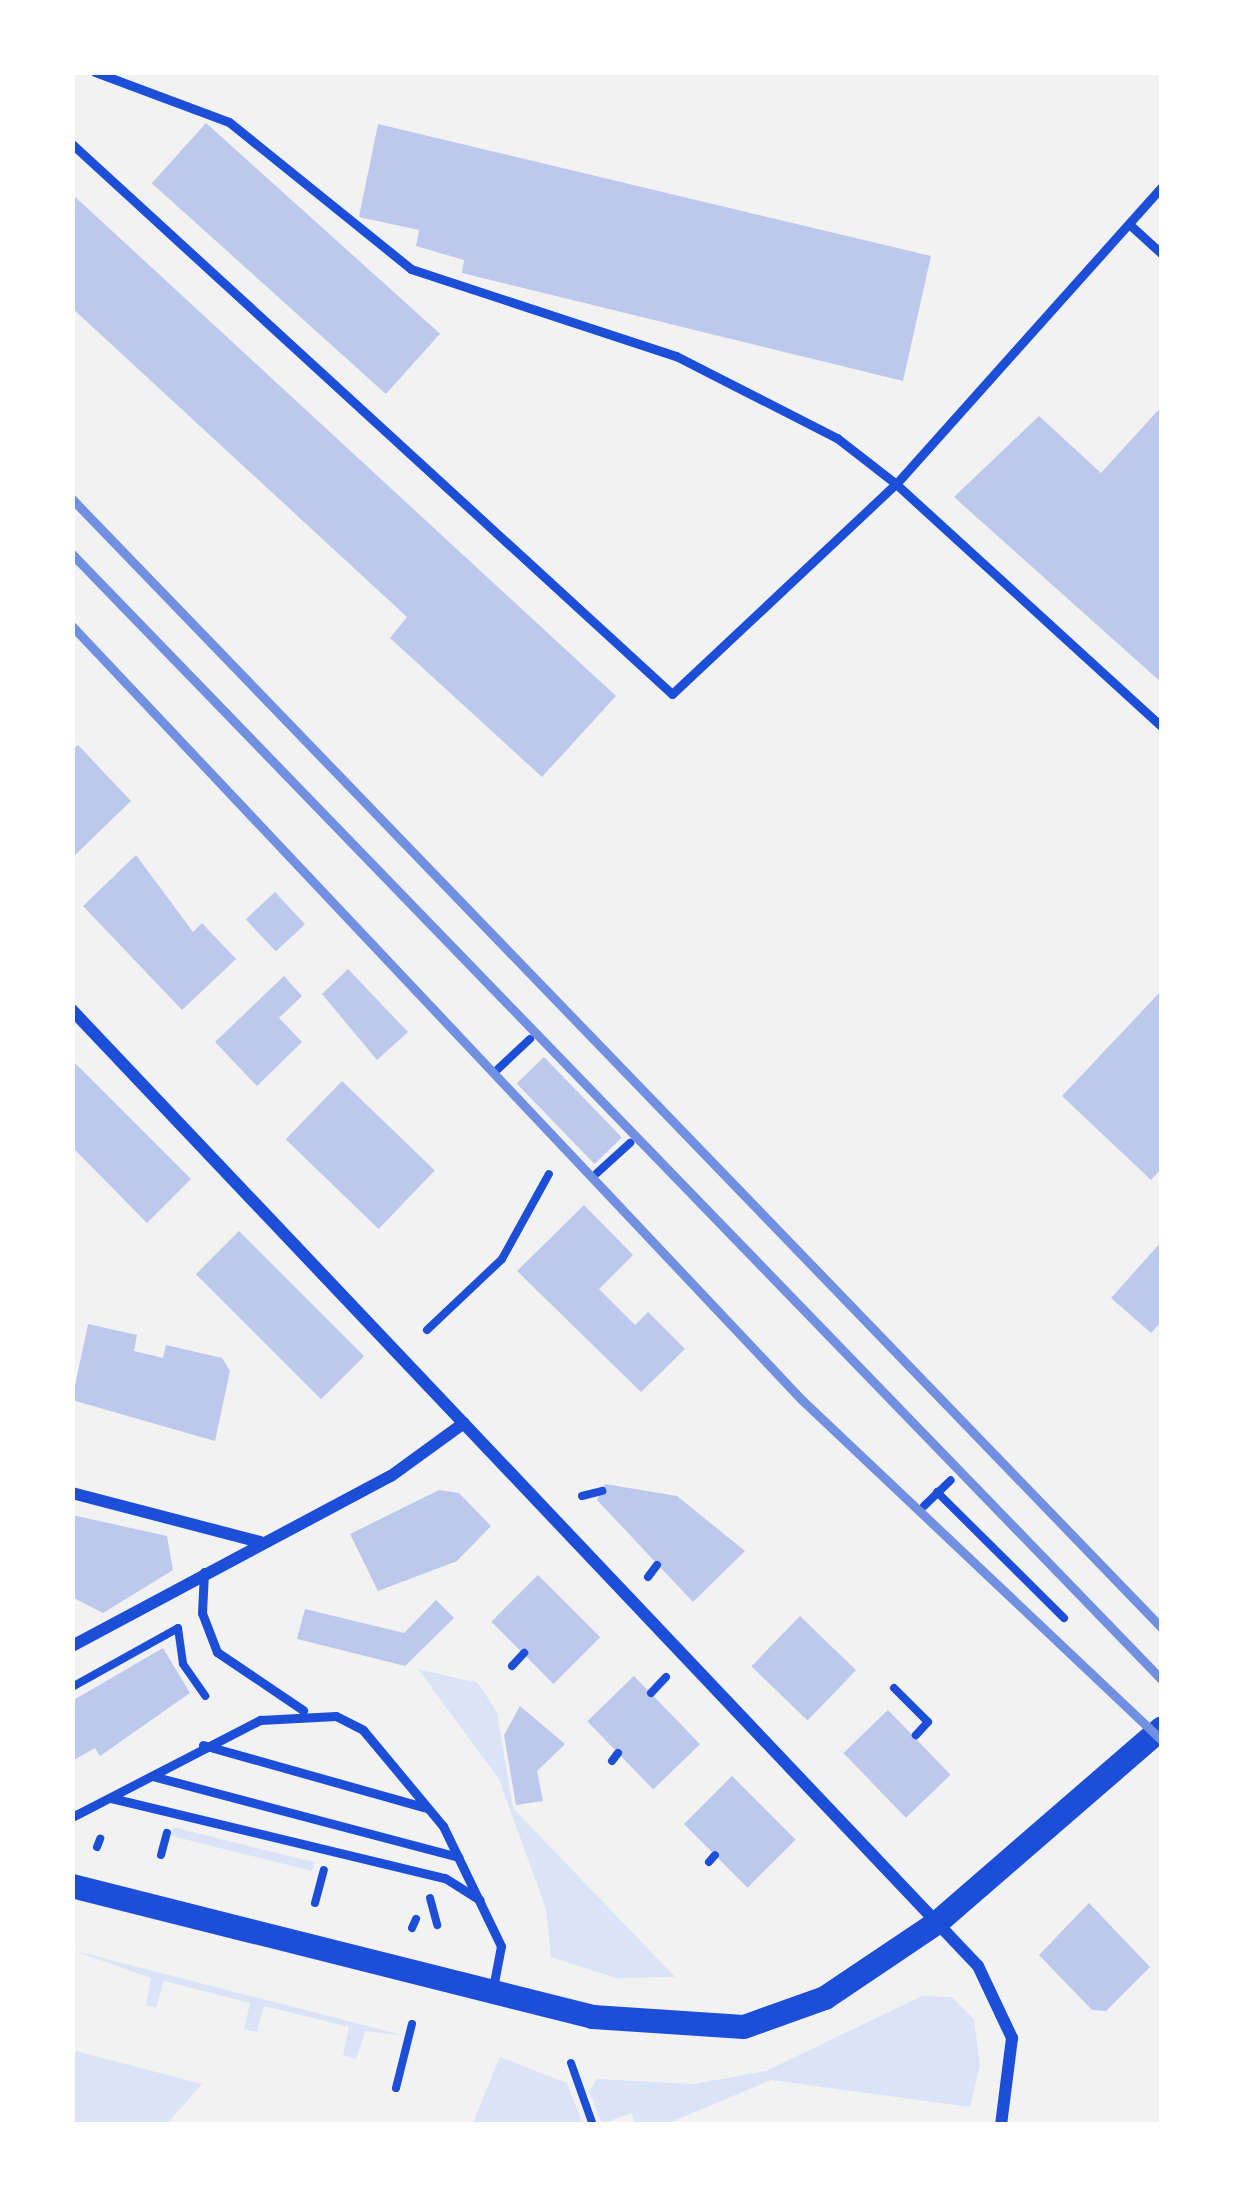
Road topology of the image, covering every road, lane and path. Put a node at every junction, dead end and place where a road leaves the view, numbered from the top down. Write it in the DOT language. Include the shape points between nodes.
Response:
graph roads {
  1 [pos="95,72"];
  2 [pos="72,144"];
  3 [pos="1162,186"];
  4 [pos="1129,224"];
  5 [pos="1162,254"];
  6 [pos="896,484"];
  7 [pos="1162,727"];
  8 [pos="72,1010"];
  9 [pos="530,1039"];
  10 [pos="498,1069"];
  11 [pos="630,1143"];
  12 [pos="606,1148"];
  13 [pos="615,1157"];
  14 [pos="597,1173"];
  15 [pos="549,1174"];
  16 [pos="428,1330"];
  17 [pos="464,1423"];
  18 [pos="951,1480"];
  19 [pos="602,1491"];
  20 [pos="938,1492"];
  21 [pos="72,1493"];
  22 [pos="581,1496"];
  23 [pos="924,1506"];
  24 [pos="261,1542"];
  25 [pos="657,1565"];
  26 [pos="204,1572"];
  27 [pos="648,1576"];
  28 [pos="1064,1618"];
  29 [pos="72,1646"];
  30 [pos="524,1653"];
  31 [pos="512,1666"];
  32 [pos="667,1677"];
  33 [pos="72,1688"];
  34 [pos="894,1688"];
  35 [pos="651,1693"];
  36 [pos="205,1696"];
  37 [pos="303,1710"];
  38 [pos="1162,1728"];
  39 [pos="916,1735"];
  40 [pos="203,1745"];
  41 [pos="146,1777"];
  42 [pos="108,1798"];
  43 [pos="432,1810"];
  44 [pos="72,1817"];
  45 [pos="462,1860"];
  46 [pos="72,1886"];
  47 [pos="484,1903"];
  48 [pos="938,1922"];
  49 [pos="492,1993"];
  50 [pos="412,2024"];
  51 [pos="571,2063"];
  52 [pos="396,2088"];
  53 [pos="593,2125"];
  54 [pos="1001,2125"];
  1 -- 6 [label="lane" via="229,122 411,269 481,301 676,356 837,438"];
  2 -- 6 [label="lane" via="672,694"];
  3 -- 4 [label="lane"];
  4 -- 5 [label="lane"];
  4 -- 6 [label="lane"];
  6 -- 7 [label="lane"];
  8 -- 17 [label="street"];
  9 -- 10 [label="path"];
  11 -- 13 [label="path"];
  12 -- 13 [label="path"];
  13 -- 14 [label="path"];
  15 -- 16 [label="path" via="502,1259"];
  17 -- 24 [label="street" via="391,1476"];
  17 -- 48 [label="street"];
  18 -- 20 [label="path"];
  19 -- 22 [label="path"];
  20 -- 23 [label="path"];
  20 -- 28 [label="path"];
  21 -- 24 [label="street"];
  24 -- 26 [label="street"];
  25 -- 27 [label="path"];
  26 -- 29 [label="street"];
  26 -- 37 [label="lane" via="202,1613 217,1652"];
  30 -- 31 [label="path"];
  32 -- 35 [label="path"];
  33 -- 36 [label="path" via="178,1628 184,1664"];
  34 -- 39 [label="path" via="928,1723"];
  37 -- 40 [label="lane"];
  37 -- 43 [label="lane" via="364,1730"];
  38 -- 48 [label="main road"];
  40 -- 41 [label="lane"];
  40 -- 43 [label="lane"];
  41 -- 42 [label="lane"];
  41 -- 45 [label="lane" via="171,1774"];
  42 -- 44 [label="lane"];
  42 -- 47 [label="lane" via="445,1878"];
  43 -- 45 [label="lane"];
  45 -- 47 [label="lane"];
  46 -- 49 [label="main road"];
  47 -- 49 [label="lane" via="502,1946"];
  48 -- 49 [label="main road" via="825,1998 744,2027 652,2027"];
  48 -- 54 [label="street" via="1005,2011 1015,2066"];
  50 -- 52 [label="path"];
  51 -- 53 [label="path"];
}
